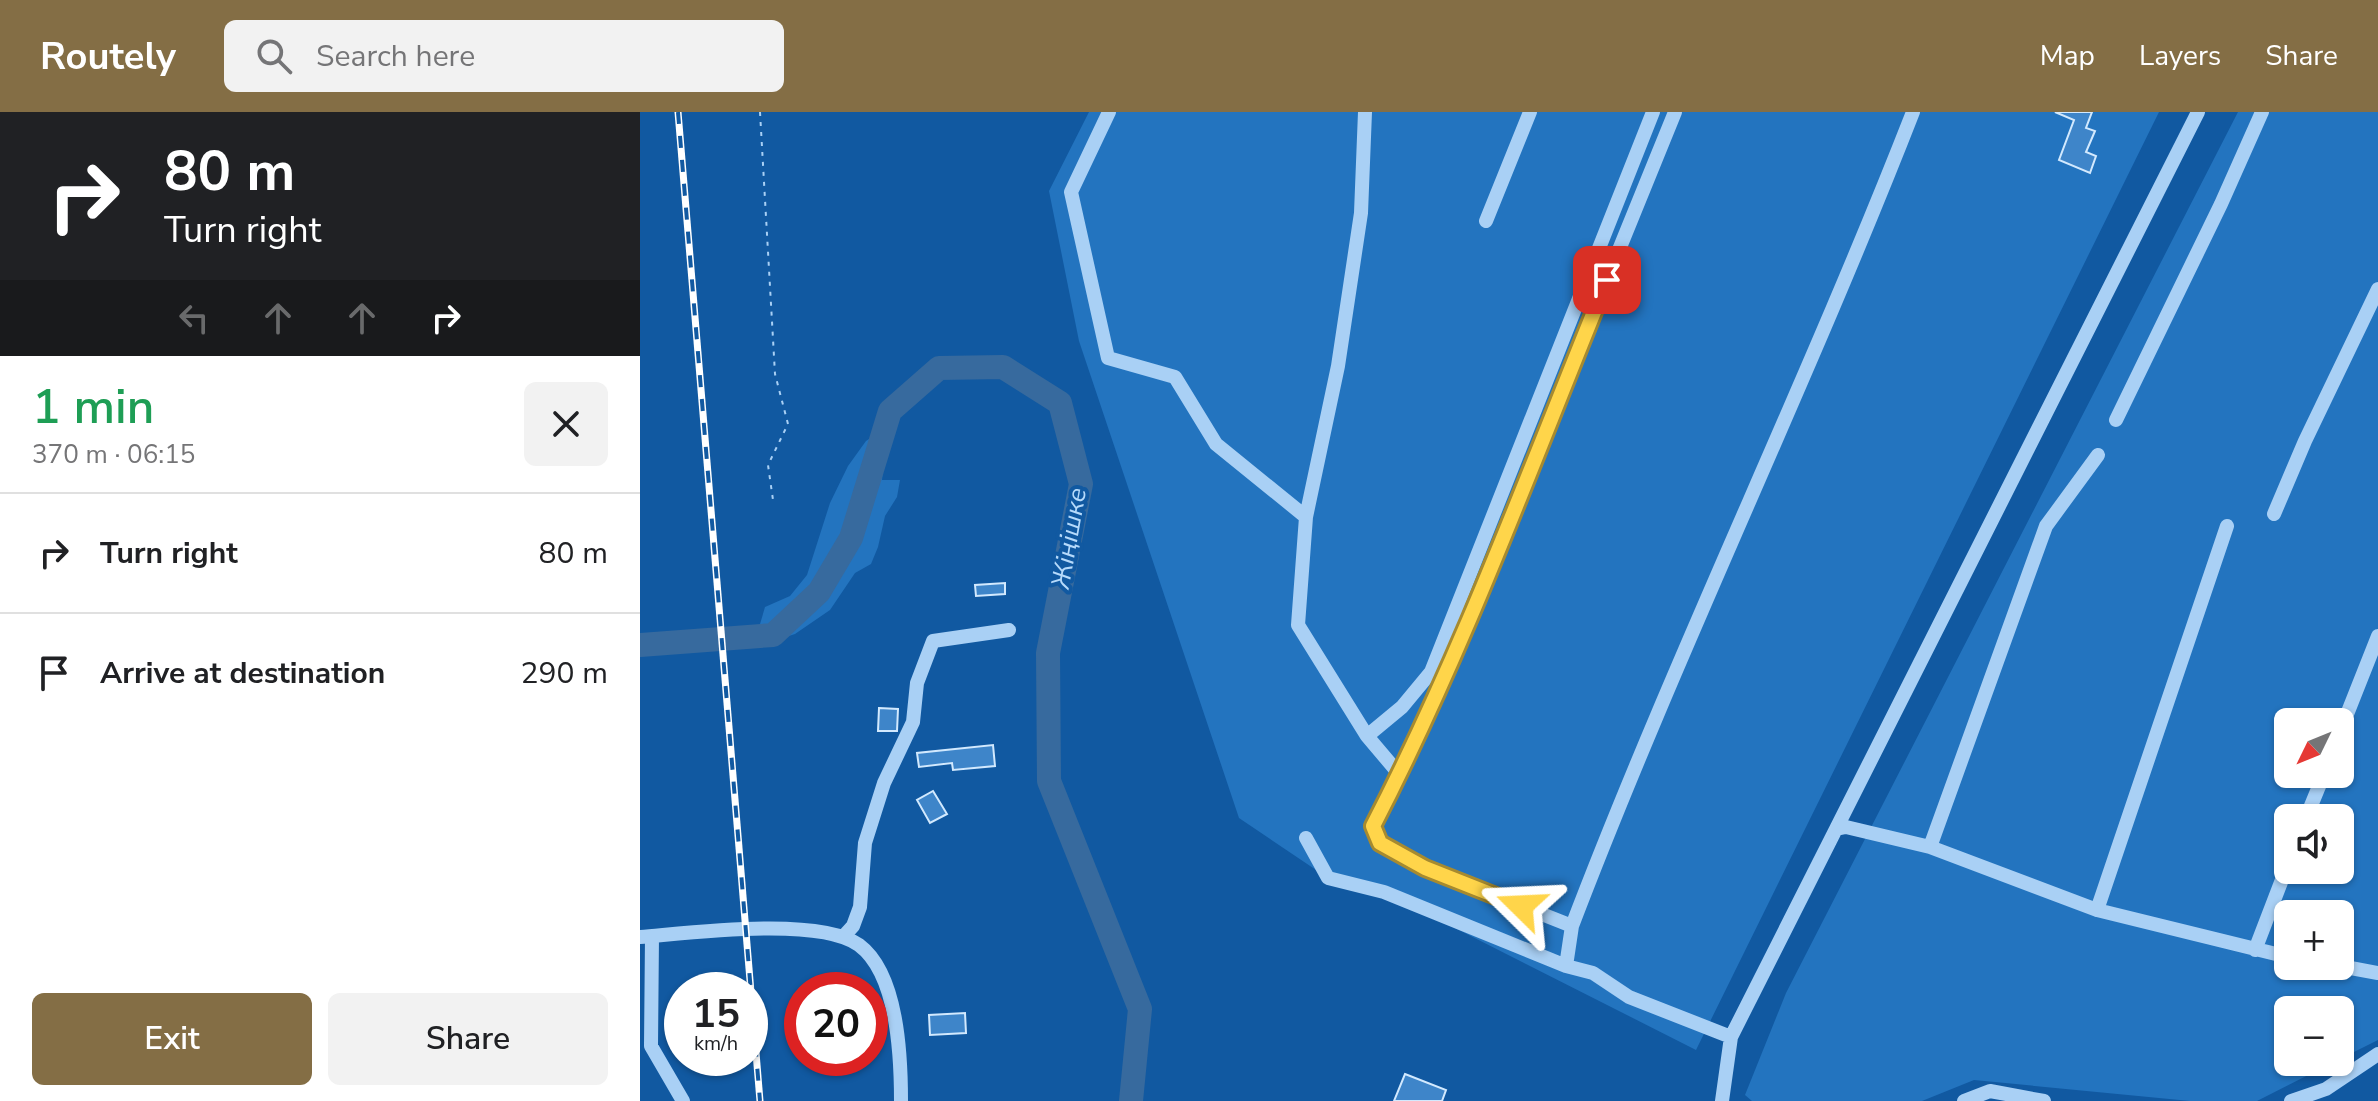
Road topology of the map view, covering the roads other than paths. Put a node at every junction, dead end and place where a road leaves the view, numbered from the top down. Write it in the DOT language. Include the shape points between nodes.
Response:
graph roads {
  1 [pos="1109,112"];
  2 [pos="1365,112"];
  3 [pos="1530,112"];
  4 [pos="1653,112"];
  5 [pos="1675,112"];
  6 [pos="1913,112"];
  7 [pos="2198,112"];
  8 [pos="2262,112"];
  9 [pos="1486,221"];
  10 [pos="2378,289"];
  11 [pos="2116,420"];
  12 [pos="2098,455"];
  13 [pos="2274,514"];
  14 [pos="1306,517"];
  15 [pos="2227,526"];
  16 [pos="1009,630"];
  17 [pos="2378,636"];
  18 [pos="2350,708"];
  19 [pos="1367,736"];
  20 [pos="1400,775"];
  21 [pos="1836,829"];
  22 [pos="1306,838"];
  23 [pos="1930,847"];
  24 [pos="2280,884"];
  25 [pos="2097,910"];
  26 [pos="1572,926"];
  27 [pos="646,937"];
  28 [pos="843,937"];
  29 [pos="2255,950"];
  30 [pos="2274,954"];
  31 [pos="1566,966"];
  32 [pos="2354,969"];
  33 [pos="2378,973"];
  34 [pos="1731,1037"];
  35 [pos="2378,1054"];
  36 [pos="683,1101"];
  37 [pos="901,1101"];
  38 [pos="1722,1101"];
  39 [pos="1964,1101"];
  40 [pos="2044,1101"];
  41 [pos="2291,1101"];
  1 -- 14 [label="street" via="1071,192 1108,358 1175,377 1216,444"];
  2 -- 14 [label="street" via="1359,229 1338,366"];
  3 -- 9 [label="street"];
  4 -- 19 [label="street" via="1431,672 1402,707"];
  5 -- 20 [label="street"];
  6 -- 26 [label="street"];
  7 -- 21 [label="street"];
  8 -- 11 [label="street"];
  10 -- 13 [label="street"];
  12 -- 23 [label="street" via="2046,526"];
  14 -- 19 [label="street" via="1298,625"];
  15 -- 25 [label="street"];
  16 -- 28 [label="street" via="933,641 917,683 913,722 884,783 865,843 860,907"];
  17 -- 18 [label="street"];
  19 -- 20 [label="street"];
  20 -- 26 [label="street" via="1373,826 1380,843 1425,868"];
  21 -- 23 [label="street"];
  21 -- 34 [label="street"];
  22 -- 31 [label="street" via="1328,878 1384,892"];
  23 -- 25 [label="street"];
  24 -- 29 [label="street"];
  25 -- 29 [label="street"];
  26 -- 31 [label="street"];
  27 -- 28 [label="street" via="747,928"];
  27 -- 36 [label="street" via="651,1046"];
  28 -- 37 [label="street" via="860,946 888,990"];
  29 -- 30 [label="street"];
  31 -- 34 [label="street" via="1593,973 1629,997"];
  32 -- 33 [label="street"];
  34 -- 38 [label="street"];
  35 -- 41 [label="street" via="2326,1089"];
  39 -- 40 [label="street" via="1990,1091"];
}
